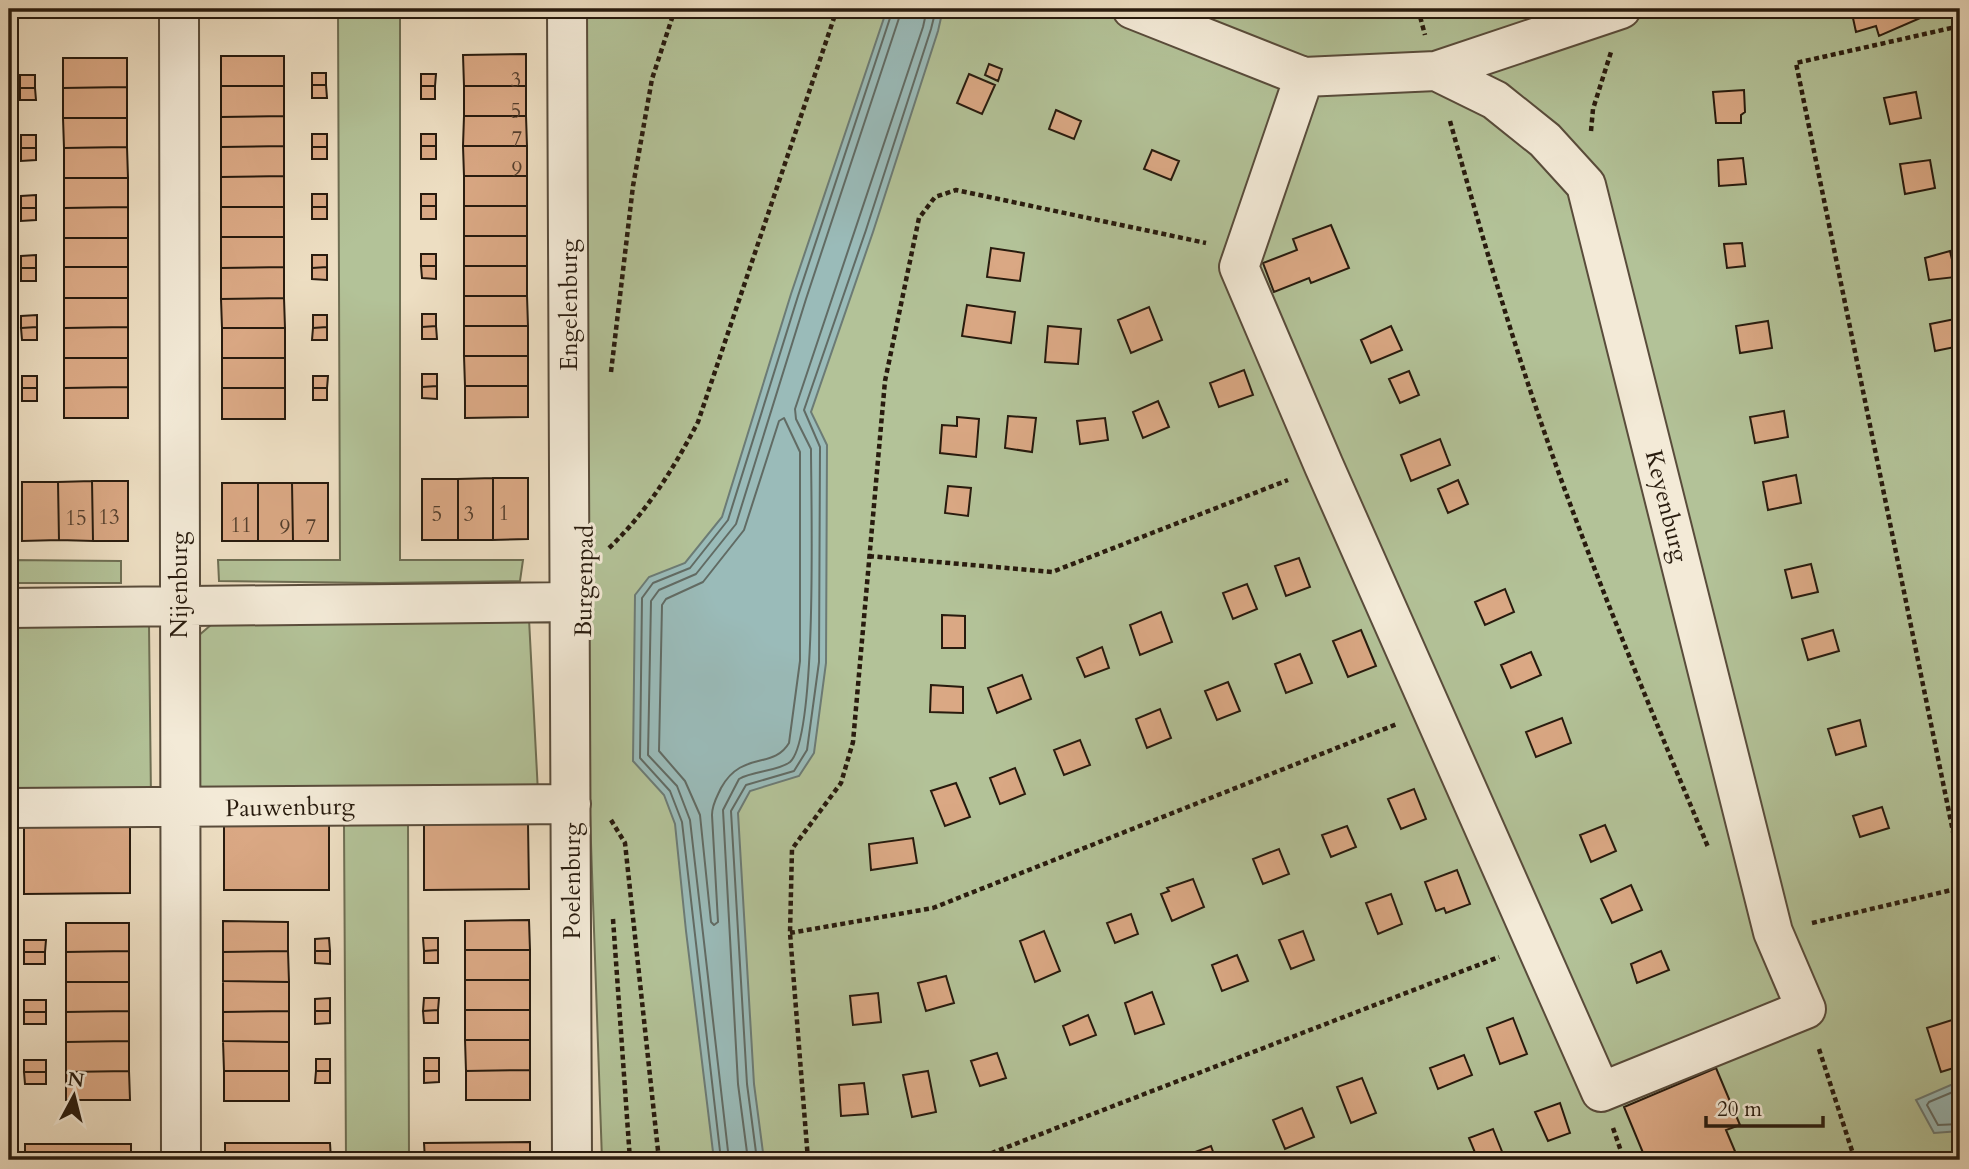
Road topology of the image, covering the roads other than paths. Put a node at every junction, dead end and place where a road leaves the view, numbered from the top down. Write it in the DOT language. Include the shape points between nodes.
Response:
graph roads {
  1 [pos="179,9"];
  2 [pos="567,9"];
  3 [pos="1132,9"];
  4 [pos="1621,9"];
  5 [pos="1436,71"];
  6 [pos="1304,77"];
  7 [pos="571,602"];
  8 [pos="179,606"];
  9 [pos="9,608"];
  10 [pos="571,804"];
  11 [pos="9,808"];
  12 [pos="180,808"];
  13 [pos="181,1160"];
  14 [pos="572,1160"];
  1 -- 8 [label="street, Nijenburg"];
  2 -- 7 [label="street, Engelenburg"];
  3 -- 6 [label="street, Keyenburg"];
  4 -- 5 [label="street, Keyenburg"];
  5 -- 6 [label="street, Keyenburg"];
  5 -- 6 [label="street, Keyenburg" via="1495,100 1545,140 1586,184 1773,932 1806,1009 1601,1092 1239,267"];
  7 -- 8 [label="street"];
  7 -- 10 [label="street, Poelenburg"];
  8 -- 9 [label="street"];
  8 -- 12 [label="street, Nijenburg"];
  10 -- 12 [label="street, Pauwenburg"];
  10 -- 14 [label="street, Poelenburg"];
  11 -- 12 [label="street, Pauwenburg"];
  12 -- 13 [label="street, Nijenburg"];
}
